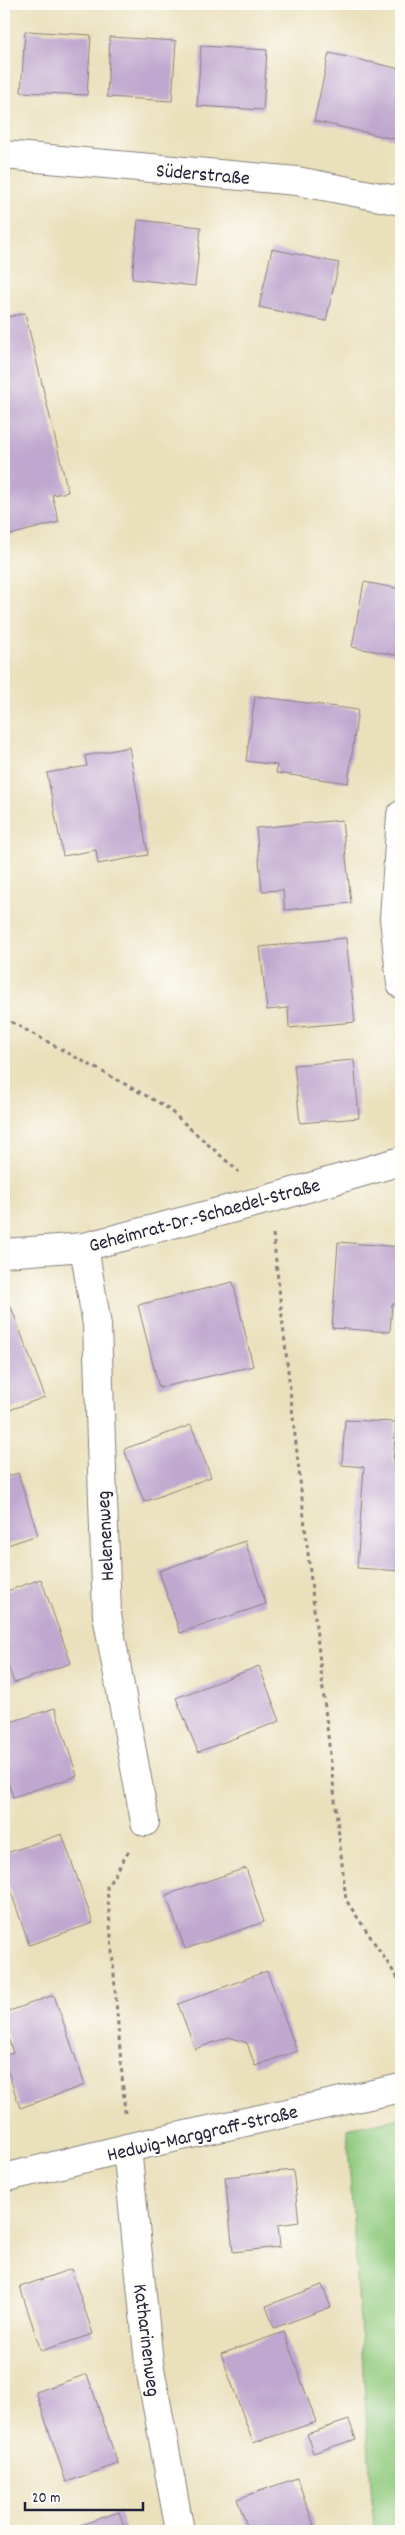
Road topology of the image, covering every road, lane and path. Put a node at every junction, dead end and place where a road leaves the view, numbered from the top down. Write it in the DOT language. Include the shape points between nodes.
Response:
graph roads {
  1 [pos="4,155"];
  2 [pos="401,201"];
  3 [pos="401,815"];
  4 [pos="401,984"];
  5 [pos="4,1018"];
  6 [pos="401,1161"];
  7 [pos="269,1199"];
  8 [pos="84,1247"];
  9 [pos="4,1253"];
  10 [pos="145,1822"];
  11 [pos="401,1983"];
  12 [pos="401,2088"];
  13 [pos="127,2148"];
  14 [pos="4,2178"];
  15 [pos="180,2531"];
  1 -- 2 [label="street, Süderstraße" via="297,181"];
  3 -- 4 [label="street" via="394,918"];
  5 -- 7 [label="path" via="165,1106"];
  6 -- 7 [label="street, Geheimrat-Dr.-Schaedel-Straße"];
  7 -- 8 [label="street, Geheimrat-Dr.-Schaedel-Straße"];
  7 -- 11 [label="path" via="346,1900"];
  8 -- 9 [label="street, Geheimrat-Dr.-Schaedel-Straße"];
  8 -- 10 [label="street, Helenenweg" via="97,1325 107,1615"];
  10 -- 13 [label="path" via="107,1887"];
  12 -- 13 [label="street, Hedwig-Marggraff-Straße"];
  13 -- 14 [label="street, Hedwig-Marggraff-Straße"];
  13 -- 15 [label="street, Katharinenweg" via="149,2363"];
}
